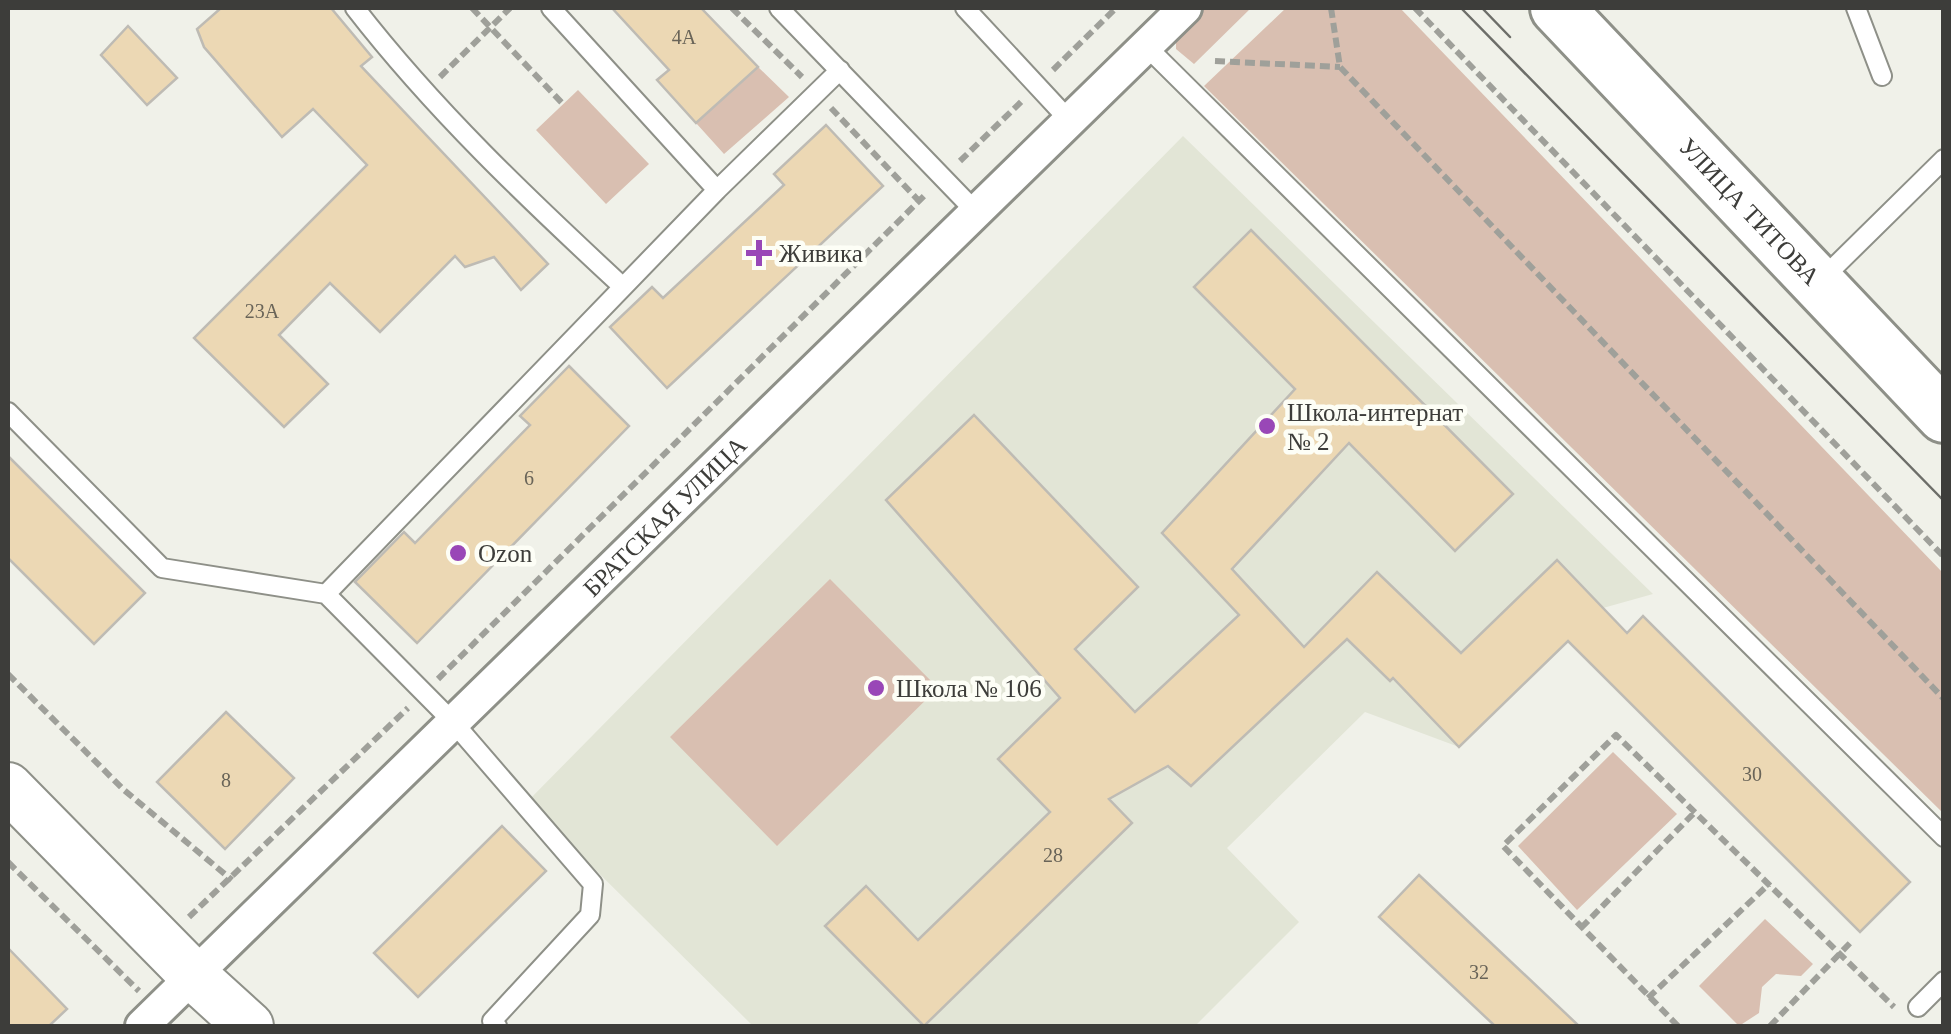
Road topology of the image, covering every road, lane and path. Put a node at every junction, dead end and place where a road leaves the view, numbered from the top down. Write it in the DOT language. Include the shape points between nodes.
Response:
graph roads {
  1 [pos="355,8"];
  2 [pos="472,8"];
  3 [pos="510,8"];
  4 [pos="551,8"];
  5 [pos="779,8"];
  6 [pos="965,8"];
  7 [pos="1116,8"];
  8 [pos="1185,8"];
  9 [pos="1331,8"];
  10 [pos="1415,8"];
  11 [pos="1557,8"];
  12 [pos="1856,8"];
  13 [pos="491,27"];
  14 [pos="1146,46"];
  15 [pos="1215,61"];
  16 [pos="1340,66"];
  17 [pos="840,70"];
  18 [pos="1882,76"];
  19 [pos="1036,86"];
  20 [pos="426,92"];
  21 [pos="563,104"];
  22 [pos="1069,120"];
  23 [pos="1944,159"];
  24 [pos="942,178"];
  25 [pos="716,190"];
  26 [pos="976,212"];
  27 [pos="1817,284"];
  28 [pos="623,287"];
  29 [pos="8,412"];
  30 [pos="1944,416"];
  31 [pos="1944,557"];
  32 [pos="326,594"];
  33 [pos="8,674"];
  34 [pos="424,693"];
  35 [pos="1944,699"];
  36 [pos="453,722"];
  37 [pos="8,787"];
  38 [pos="1695,812"];
  39 [pos="1944,837"];
  40 [pos="8,862"];
  41 [pos="230,878"];
  42 [pos="1768,884"];
  43 [pos="263,908"];
  44 [pos="1581,928"];
  45 [pos="160,942"];
  46 [pos="1851,942"];
  47 [pos="1841,955"];
  48 [pos="195,978"];
  49 [pos="1944,981"];
  50 [pos="1648,998"];
  51 [pos="1910,1011"];
  52 [pos="151,1018"];
  53 [pos="250,1026"];
  54 [pos="498,1026"];
  55 [pos="1678,1026"];
  56 [pos="1770,1026"];
  1 -- 20 [label="lane"];
  2 -- 13 [label="path"];
  3 -- 13 [label="path"];
  4 -- 25 [label="lane"];
  5 -- 17 [label="lane"];
  6 -- 19 [label="lane"];
  7 -- 19 [label="path"];
  8 -- 14 [label="street, БРАТСКАЯ УЛИЦА"];
  9 -- 16 [label="path"];
  10 -- 31 [label="path"];
  11 -- 27 [label="main road, УЛИЦА ТИТОВА"];
  12 -- 18 [label="lane"];
  13 -- 20 [label="path"];
  13 -- 21 [label="path"];
  14 -- 22 [label="street, БРАТСКАЯ УЛИЦА"];
  14 -- 39 [label="lane"];
  15 -- 16 [label="path"];
  16 -- 35 [label="path"];
  17 -- 24 [label="lane"];
  17 -- 25 [label="lane"];
  19 -- 22 [label="lane"];
  19 -- 24 [label="path"];
  20 -- 28 [label="lane"];
  22 -- 26 [label="street, БРАТСКАЯ УЛИЦА"];
  23 -- 27 [label="lane"];
  24 -- 26 [label="lane"];
  24 -- 34 [label="path"];
  25 -- 28 [label="lane"];
  26 -- 36 [label="street, БРАТСКАЯ УЛИЦА"];
  27 -- 30 [label="main road, УЛИЦА ТИТОВА"];
  28 -- 32 [label="lane"];
  29 -- 32 [label="lane" via="162,568"];
  32 -- 34 [label="lane"];
  33 -- 41 [label="path" via="124,790"];
  34 -- 36 [label="lane"];
  34 -- 41 [label="path"];
  36 -- 43 [label="street, БРАТСКАЯ УЛИЦА"];
  36 -- 54 [label="lane" via="592,884 590,915 492,1021"];
  37 -- 45 [label="street"];
  38 -- 42 [label="path"];
  38 -- 44 [label="path"];
  38 -- 44 [label="path" via="1616,735 1503,846"];
  40 -- 52 [label="path"];
  41 -- 43 [label="path"];
  41 -- 45 [label="path"];
  42 -- 47 [label="path"];
  42 -- 50 [label="path"];
  43 -- 48 [label="street, БРАТСКАЯ УЛИЦА"];
  44 -- 50 [label="path"];
  45 -- 48 [label="street"];
  46 -- 47 [label="path"];
  47 -- 51 [label="path"];
  47 -- 56 [label="path"];
  48 -- 52 [label="street, БРАТСКАЯ УЛИЦА"];
  48 -- 53 [label="street"];
  49 -- 51 [label="lane"];
  50 -- 55 [label="path"];
}
